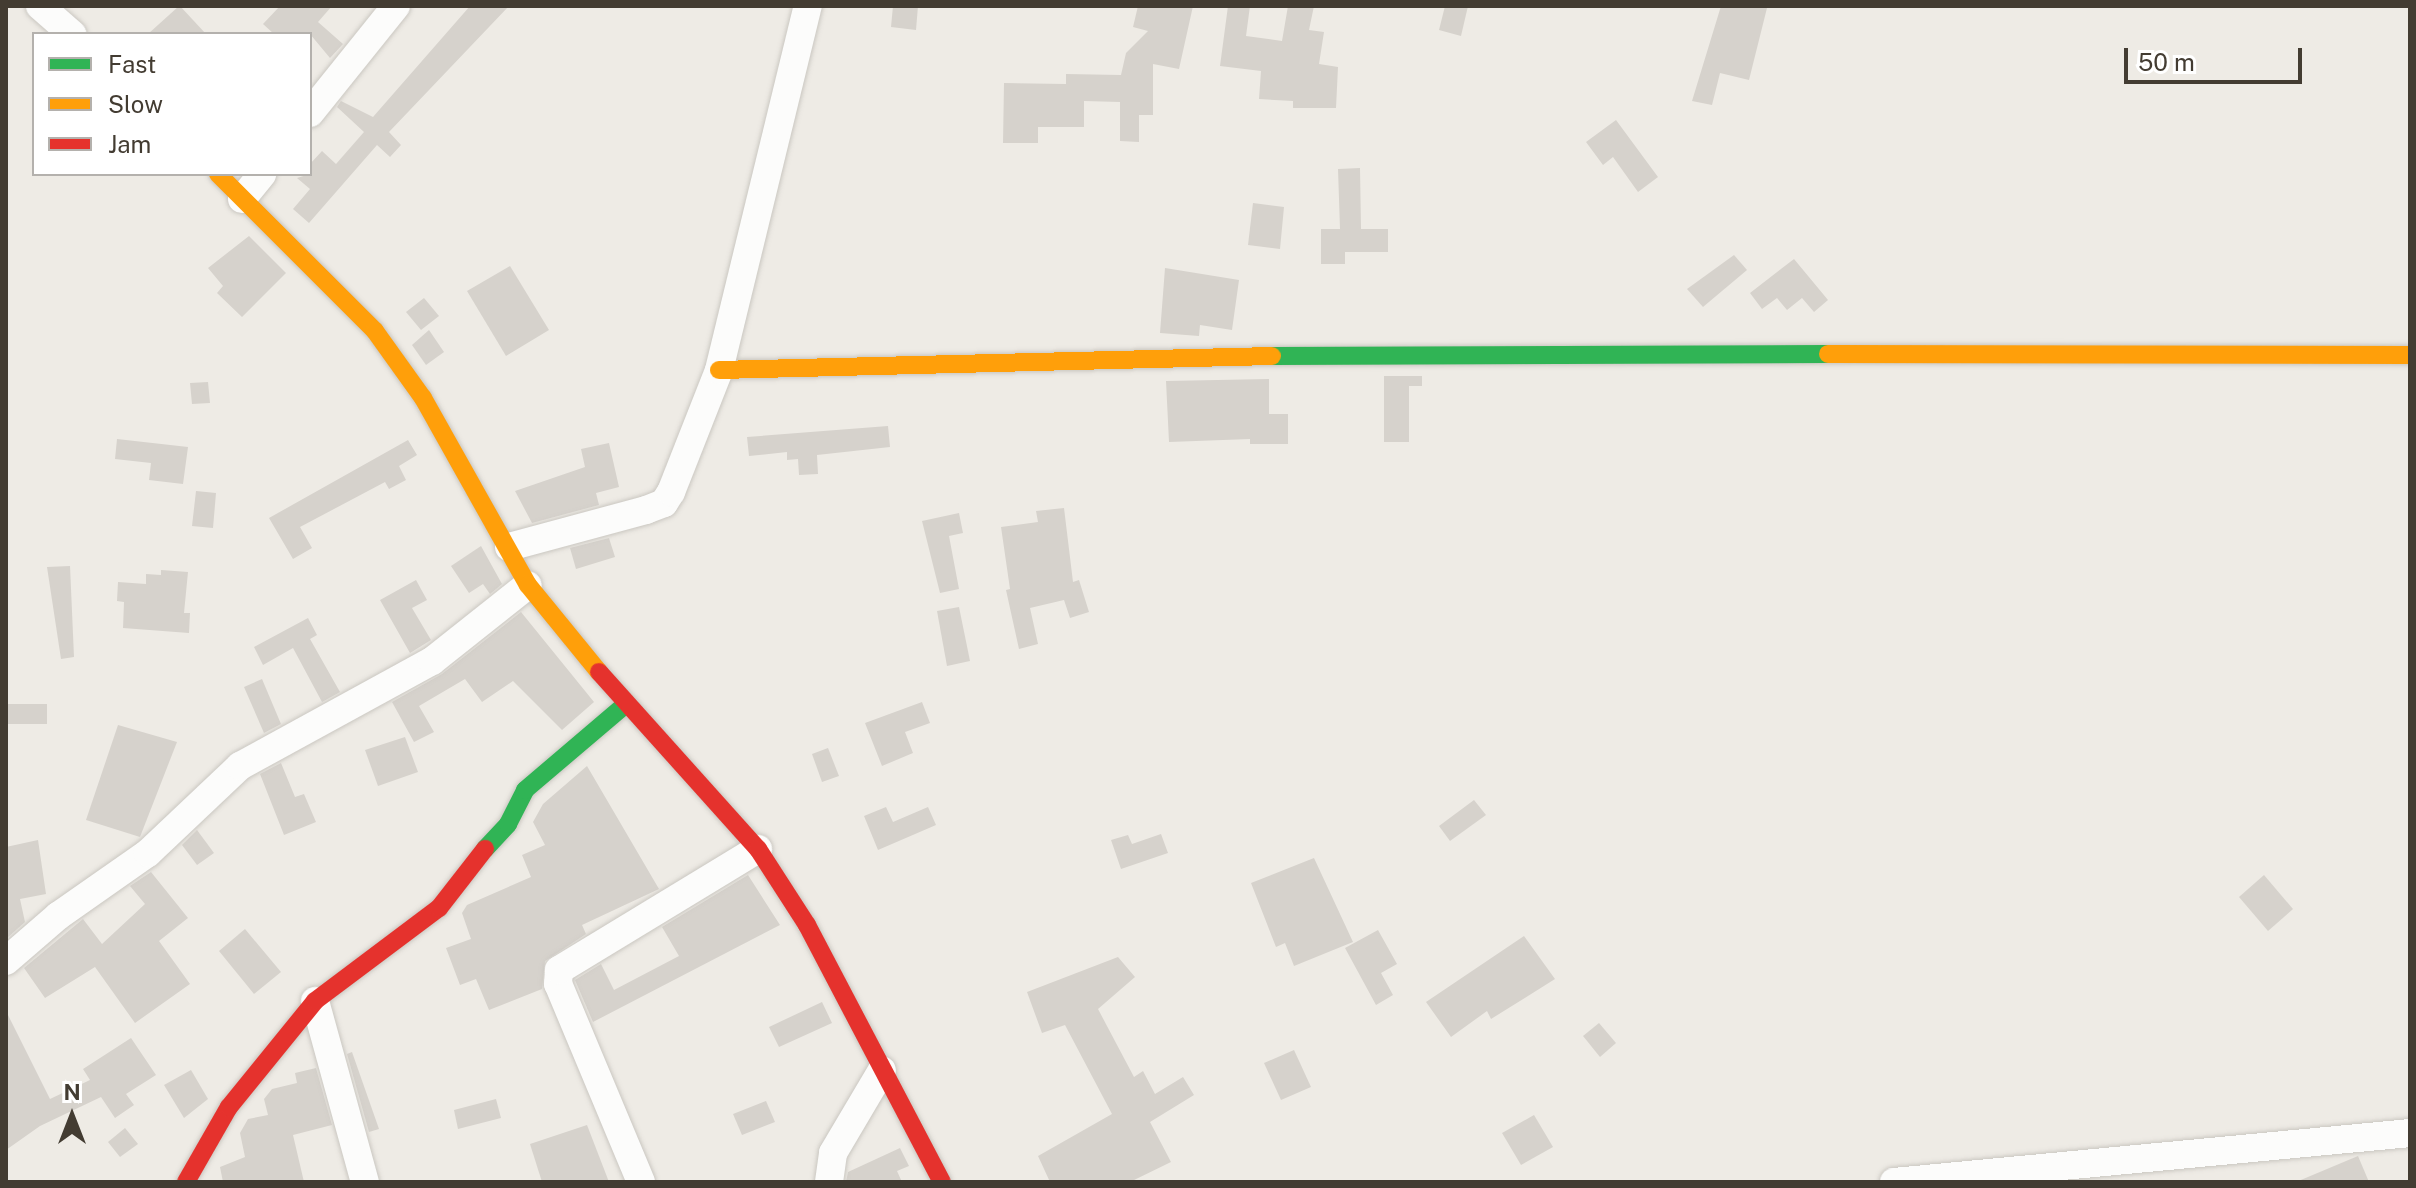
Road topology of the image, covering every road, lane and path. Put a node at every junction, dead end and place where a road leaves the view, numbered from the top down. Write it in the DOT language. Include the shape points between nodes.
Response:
graph roads {
  1 [pos="40,6"];
  2 [pos="396,6"];
  3 [pos="808,6"];
  4 [pos="70,32"];
  5 [pos="312,111"];
  6 [pos="220,176"];
  7 [pos="260,176"];
  8 [pos="242,199"];
  9 [pos="2410,355"];
  10 [pos="719,370"];
  11 [pos="509,547"];
  12 [pos="528,585"];
  13 [pos="625,705"];
  14 [pos="758,849"];
  15 [pos="6,961"];
  16 [pos="315,1001"];
  17 [pos="882,1070"];
  18 [pos="2410,1133"];
  19 [pos="195,1175"];
  20 [pos="365,1182"];
  21 [pos="641,1182"];
  22 [pos="829,1182"];
  23 [pos="942,1182"];
  24 [pos="1894,1182"];
  1 -- 4 [label="street"];
  2 -- 5 [label="street"];
  3 -- 10 [label="street"];
  6 -- 8 [label="street"];
  7 -- 8 [label="street"];
  8 -- 11 [label="street" via="375,331 423,398"];
  9 -- 10 [label="street" via="1373,354"];
  10 -- 11 [label="street" via="664,503"];
  11 -- 12 [label="street"];
  12 -- 13 [label="street"];
  12 -- 15 [label="street" via="432,661 240,766 148,853 58,916"];
  13 -- 14 [label="street"];
  13 -- 16 [label="street" via="525,790 508,824 459,876 439,908"];
  14 -- 17 [label="street" via="807,925"];
  14 -- 21 [label="street" via="559,970 558,984"];
  16 -- 19 [label="street" via="229,1107"];
  16 -- 20 [label="street"];
  17 -- 22 [label="street" via="833,1153"];
  17 -- 23 [label="street"];
  18 -- 24 [label="street"];
}
